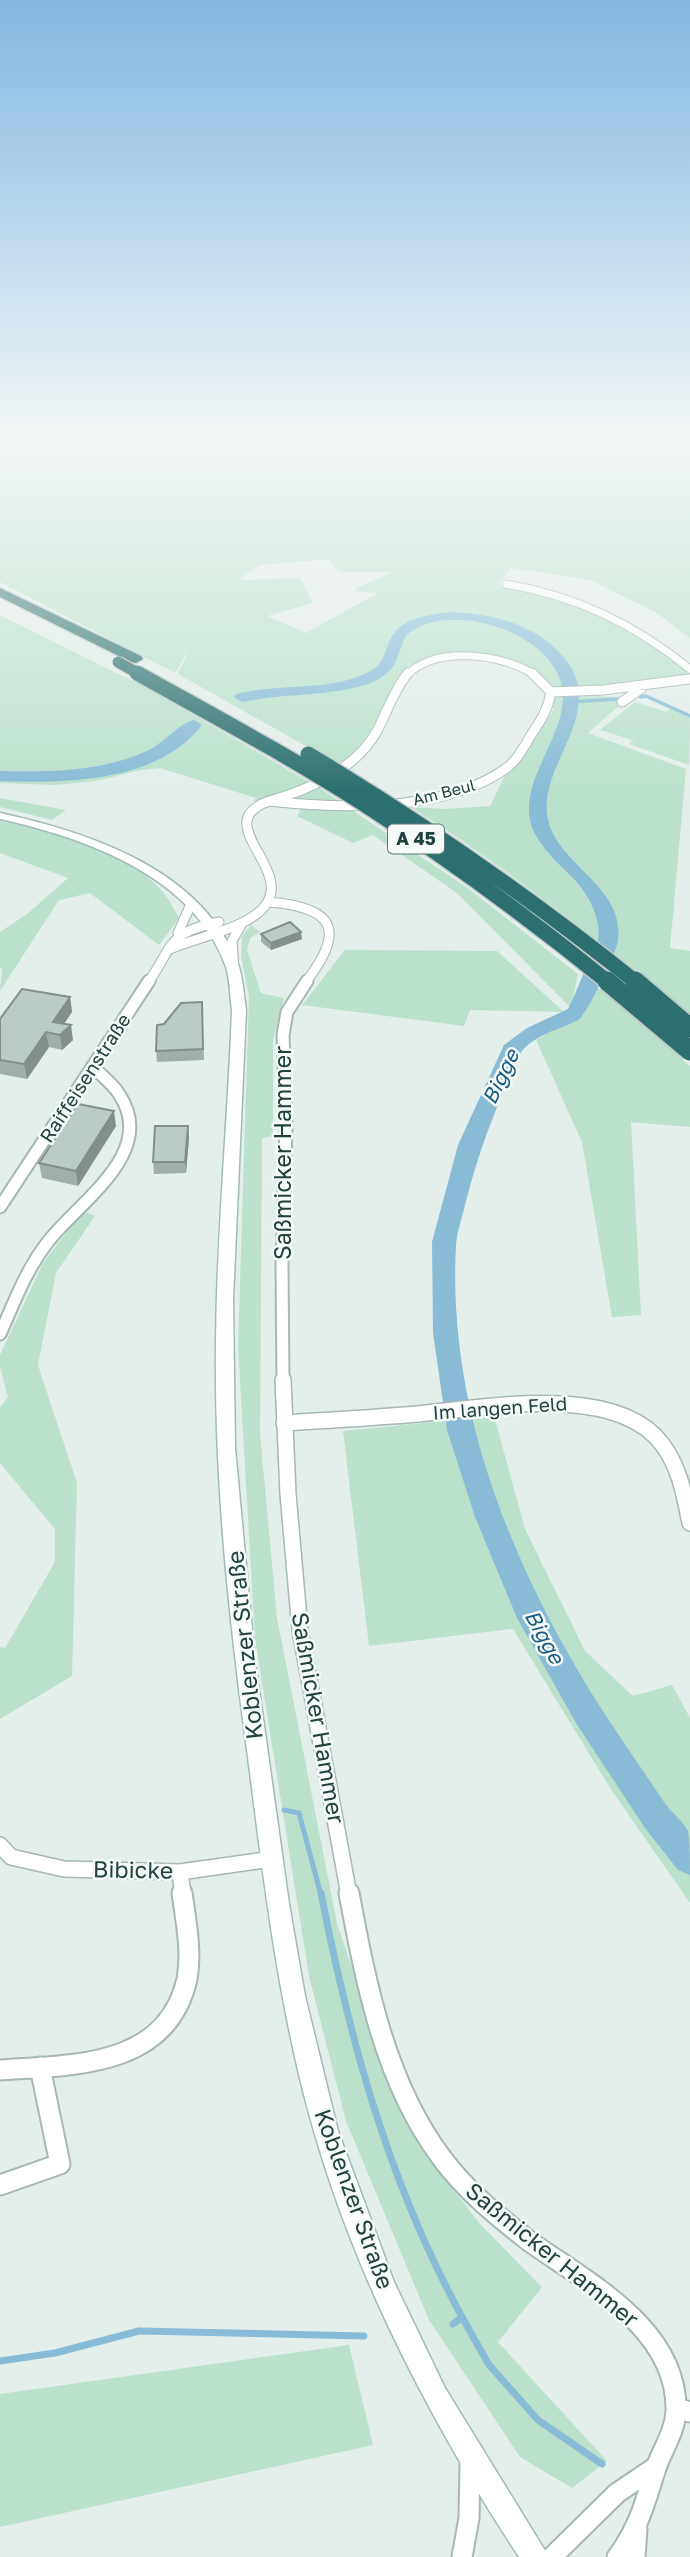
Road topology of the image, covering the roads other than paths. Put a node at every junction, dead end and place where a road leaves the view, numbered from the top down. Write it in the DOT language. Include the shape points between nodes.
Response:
graph roads {
  1 [pos="506,581"];
  2 [pos="0,592"];
  3 [pos="0,606"];
  4 [pos="690,669"];
  5 [pos="690,680"];
  6 [pos="646,685"];
  7 [pos="564,691"];
  8 [pos="551,692"];
  9 [pos="622,702"];
  10 [pos="266,802"];
  11 [pos="0,816"];
  12 [pos="191,904"];
  13 [pos="265,906"];
  14 [pos="242,923"];
  15 [pos="210,928"];
  16 [pos="177,934"];
  17 [pos="170,949"];
  18 [pos="234,970"];
  19 [pos="690,1028"];
  20 [pos="690,1051"];
  21 [pos="93,1067"];
  22 [pos="0,1207"];
  23 [pos="0,1334"];
  24 [pos="284,1423"];
  25 [pos="690,1523"];
  26 [pos="0,1845"];
  27 [pos="272,1859"];
  28 [pos="180,1872"];
  29 [pos="40,2067"];
  30 [pos="0,2070"];
  31 [pos="0,2185"];
  32 [pos="683,2410"];
  33 [pos="471,2456"];
  34 [pos="657,2466"];
  35 [pos="637,2529"];
  36 [pos="462,2557"];
  37 [pos="535,2557"];
  38 [pos="552,2557"];
  39 [pos="617,2557"];
  40 [pos="635,2557"];
  1 -- 4 [label="street" via="586,604 628,625"];
  2 -- 19 [label="highway, A 45, bridge" via="201,692 406,812 545,909"];
  3 -- 20 [label="highway, A 45, bridge" via="118,662 391,822 530,920"];
  5 -- 6 [label="street"];
  6 -- 7 [label="street"];
  6 -- 9 [label="street"];
  7 -- 8 [label="street"];
  8 -- 10 [label="street, Am Beul" via="548,710 512,764 477,786 376,804"];
  8 -- 10 [label="street" via="529,670 498,661 451,658 425,662 400,683 379,727 358,755 300,793"];
  10 -- 13 [label="street" via="252,810 246,822 247,833 270,876 272,893"];
  11 -- 12 [label="main road, Koblenzer Straße" via="45,826 120,854 151,870"];
  12 -- 15 [label="main road, Koblenzer Straße"];
  12 -- 16 [label="street, Raiffeisenstraße"];
  13 -- 14 [label="street"];
  13 -- 15 [label="street, Saßmicker Hammer"];
  13 -- 24 [label="street, Saßmicker Hammer" via="304,908 321,917 332,941 287,1010 283,1039"];
  14 -- 15 [label="street"];
  14 -- 18 [label="street" via="232,941"];
  15 -- 16 [label="street" via="186,928"];
  15 -- 17 [label="street"];
  15 -- 18 [label="main road, Koblenzer Straße"];
  16 -- 17 [label="street, Raiffeisenstraße"];
  17 -- 21 [label="street, Raiffeisenstraße"];
  18 -- 27 [label="main road, Koblenzer Straße" via="239,1023 224,1342 228,1481 242,1645"];
  21 -- 22 [label="street, Raiffeisenstraße"];
  21 -- 23 [label="street" via="124,1097 132,1117 124,1157 46,1245"];
  24 -- 25 [label="street, Im langen Feld" via="579,1403 615,1412 661,1443 685,1485"];
  24 -- 32 [label="street, Saßmicker Hammer" via="300,1633 353,1916 386,2048 437,2152 463,2186 628,2313 665,2363"];
  26 -- 28 [label="street, Bibicke" via="11,1857 64,1869"];
  27 -- 28 [label="street, Bibicke"];
  27 -- 33 [label="main road, Koblenzer Straße" via="299,2022 326,2130 407,2341"];
  28 -- 29 [label="street" via="187,1976 182,2001 169,2022 143,2047 110,2059"];
  29 -- 30 [label="street"];
  29 -- 31 [label="street" via="61,2164"];
  32 -- 34 [label="street, Saßmicker Hammer"];
  33 -- 36 [label="street" via="469,2518"];
  33 -- 37 [label="main road, Koblenzer Straße"];
  34 -- 35 [label="street, Saßmicker Hammer"];
  34 -- 38 [label="street" via="617,2493"];
  35 -- 39 [label="street, Saßmicker Hammer"];
  35 -- 40 [label="street, Saßmicker Hammer"];
}
